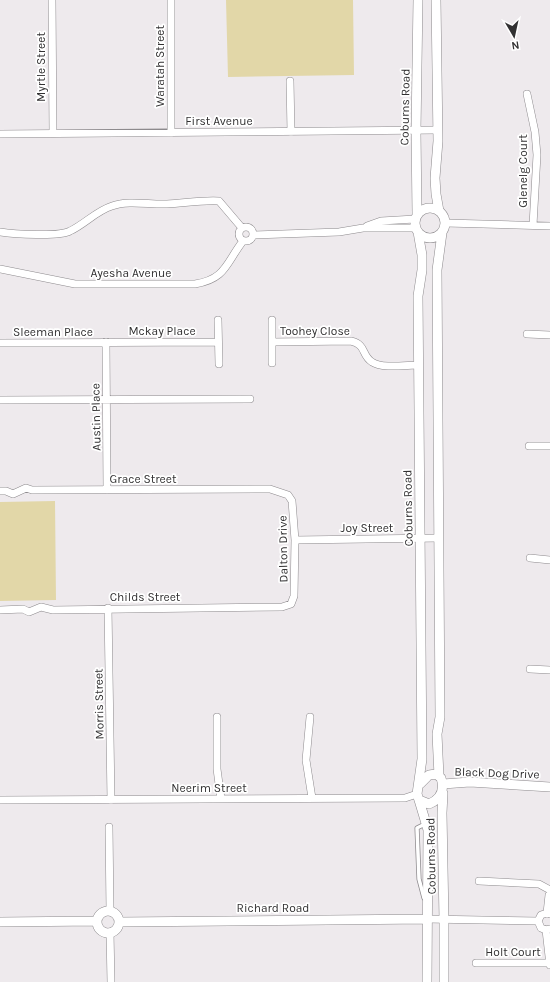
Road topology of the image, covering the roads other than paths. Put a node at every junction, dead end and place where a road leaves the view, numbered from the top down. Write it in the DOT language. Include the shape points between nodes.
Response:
graph roads {
  1 [pos="52,0"];
  2 [pos="171,0"];
  3 [pos="418,0"];
  4 [pos="436,0"];
  5 [pos="290,81"];
  6 [pos="527,94"];
  7 [pos="438,130"];
  8 [pos="416,131"];
  9 [pos="291,132"];
  10 [pos="170,133"];
  11 [pos="0,134"];
  12 [pos="53,134"];
  13 [pos="439,211"];
  14 [pos="416,216"];
  15 [pos="446,223"];
  16 [pos="533,225"];
  17 [pos="550,226"];
  18 [pos="242,228"];
  19 [pos="363,228"];
  20 [pos="416,230"];
  21 [pos="0,232"];
  22 [pos="442,233"];
  23 [pos="253,235"];
  24 [pos="243,241"];
  25 [pos="0,269"];
  26 [pos="218,320"];
  27 [pos="272,320"];
  28 [pos="528,334"];
  29 [pos="550,335"];
  30 [pos="106,342"];
  31 [pos="218,342"];
  32 [pos="272,342"];
  33 [pos="0,343"];
  34 [pos="272,363"];
  35 [pos="218,364"];
  36 [pos="419,366"];
  37 [pos="250,399"];
  38 [pos="0,400"];
  39 [pos="106,400"];
  40 [pos="529,446"];
  41 [pos="550,446"];
  42 [pos="107,490"];
  43 [pos="0,491"];
  44 [pos="288,495"];
  45 [pos="439,538"];
  46 [pos="420,539"];
  47 [pos="295,540"];
  48 [pos="530,558"];
  49 [pos="550,560"];
  50 [pos="291,604"];
  51 [pos="108,608"];
  52 [pos="0,610"];
  53 [pos="530,669"];
  54 [pos="550,670"];
  55 [pos="310,716"];
  56 [pos="217,717"];
  57 [pos="420,784"];
  58 [pos="442,784"];
  59 [pos="550,787"];
  60 [pos="418,797"];
  61 [pos="312,798"];
  62 [pos="221,799"];
  63 [pos="0,800"];
  64 [pos="111,800"];
  65 [pos="109,828"];
  66 [pos="479,881"];
  67 [pos="550,890"];
  68 [pos="550,894"];
  69 [pos="110,911"];
  70 [pos="427,914"];
  71 [pos="548,914"];
  72 [pos="444,920"];
  73 [pos="97,921"];
  74 [pos="538,921"];
  75 [pos="0,922"];
  76 [pos="119,922"];
  77 [pos="548,930"];
  78 [pos="110,932"];
  79 [pos="476,963"];
  80 [pos="550,964"];
  81 [pos="111,982"];
  82 [pos="427,982"];
  83 [pos="444,982"];
  1 -- 12 [label="street, Myrtle Street"];
  2 -- 10 [label="street, Waratah Street"];
  3 -- 8 [label="street, Coburns Road"];
  4 -- 7 [label="street"];
  5 -- 9 [label="street"];
  6 -- 16 [label="street, Glenelg Court" via="537,155"];
  7 -- 8 [label="street, First Avenue"];
  7 -- 13 [label="street" via="435,178"];
  8 -- 9 [label="street, First Avenue"];
  8 -- 14 [label="street, Coburns Road"];
  9 -- 10 [label="street, First Avenue"];
  10 -- 12 [label="street, First Avenue"];
  11 -- 12 [label="street, First Avenue"];
  13 -- 14 [label="street" via="435,208 425,208"];
  13 -- 15 [label="street"];
  14 -- 19 [label="street, Ayesha Avenue" via="381,220"];
  14 -- 20 [label="street"];
  15 -- 16 [label="street"];
  15 -- 22 [label="street"];
  16 -- 17 [label="street"];
  18 -- 21 [label="street" via="219,201 208,200 113,206 103,209 64,233"];
  18 -- 23 [label="street" via="251,229"];
  18 -- 24 [label="street" via="239,236"];
  19 -- 20 [label="street, Ayesha Avenue"];
  19 -- 23 [label="street, Ayesha Avenue" via="339,232"];
  20 -- 22 [label="street" via="422,236 432,238"];
  20 -- 36 [label="street, Coburns Road" via="422,255 418,296"];
  22 -- 45 [label="street, Coburns Road" via="437,270"];
  23 -- 24 [label="street, Ayesha Avenue" via="250,240"];
  24 -- 25 [label="street, Ayesha Avenue" via="217,277 195,284 75,284"];
  26 -- 31 [label="street"];
  27 -- 32 [label="street, Toohey Close"];
  28 -- 29 [label="street"];
  30 -- 31 [label="street, Mckay Place"];
  30 -- 33 [label="street, Sleeman Place"];
  30 -- 39 [label="street, Austin Place"];
  31 -- 35 [label="street"];
  32 -- 34 [label="street, Toohey Close"];
  32 -- 36 [label="street, Toohey Close" via="351,341 362,346 369,360 378,365"];
  36 -- 46 [label="street, Coburns Road"];
  37 -- 39 [label="street"];
  38 -- 39 [label="street"];
  39 -- 42 [label="street, Austin Place"];
  40 -- 41 [label="street"];
  42 -- 43 [label="street, Grace Street" via="26,488 13,494"];
  42 -- 44 [label="street, Grace Street" via="270,489"];
  44 -- 47 [label="street, Dalton Drive" via="292,501"];
  45 -- 46 [label="street, Joy Street"];
  45 -- 58 [label="street, Coburns Road" via="438,734"];
  46 -- 47 [label="street, Joy Street"];
  46 -- 57 [label="street, Coburns Road"];
  47 -- 50 [label="street, Dalton Drive" via="294,596"];
  48 -- 49 [label="street"];
  50 -- 51 [label="street, Childs Street" via="282,607"];
  51 -- 52 [label="street, Childs Street" via="53,610 41,607 29,612 23,609"];
  51 -- 64 [label="street, Morris Street"];
  53 -- 54 [label="street"];
  55 -- 61 [label="street" via="306,760"];
  56 -- 62 [label="street" via="217,769"];
  57 -- 58 [label="street" via="429,775 436,774"];
  57 -- 60 [label="street"];
  58 -- 59 [label="street, Black Dog Drive" via="470,782"];
  58 -- 60 [label="street" via="436,801 430,804"];
  58 -- 72 [label="street, Coburns Road"];
  60 -- 61 [label="street, Neerim Street"];
  60 -- 70 [label="street, Coburns Road" via="426,823"];
  61 -- 62 [label="street, Neerim Street"];
  62 -- 64 [label="street, Neerim Street"];
  63 -- 64 [label="street, Neerim Street"];
  65 -- 69 [label="street"];
  66 -- 67 [label="street" via="539,884"];
  68 -- 71 [label="street"];
  69 -- 73 [label="street" via="99,914"];
  69 -- 76 [label="street" via="116,914"];
  70 -- 72 [label="street"];
  70 -- 76 [label="street, Richard Road"];
  70 -- 82 [label="street, Coburns Road"];
  71 -- 74 [label="street" via="541,915"];
  72 -- 74 [label="street"];
  72 -- 83 [label="street, Coburns Road"];
  73 -- 75 [label="street"];
  73 -- 78 [label="street" via="103,932"];
  74 -- 77 [label="street" via="541,928"];
  76 -- 78 [label="street" via="116,929"];
  77 -- 80 [label="street"];
  78 -- 81 [label="street"];
  79 -- 80 [label="street, Holt Court"];
}
